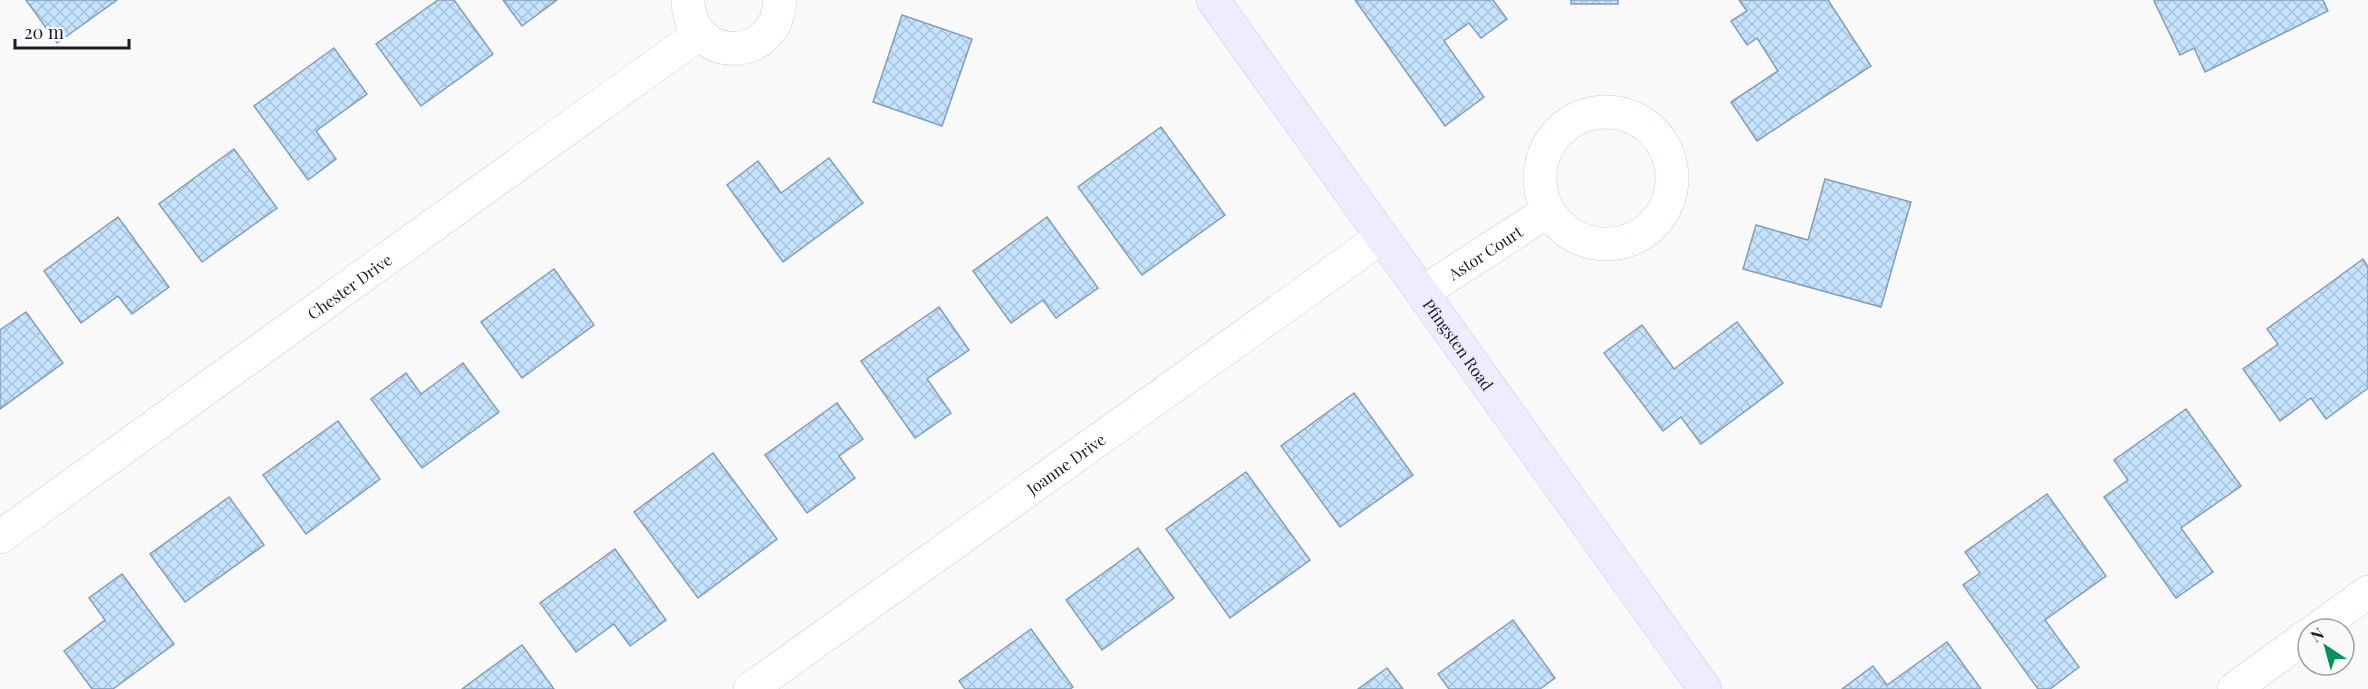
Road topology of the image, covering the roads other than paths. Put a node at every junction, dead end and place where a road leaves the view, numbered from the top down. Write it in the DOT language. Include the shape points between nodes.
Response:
graph roads {
  1 [pos="688,0"];
  2 [pos="780,0"];
  3 [pos="1213,0"];
  4 [pos="699,34"];
  5 [pos="1548,211"];
  6 [pos="1382,237"];
  7 [pos="1422,293"];
  8 [pos="0,537"];
  9 [pos="2368,592"];
  10 [pos="2334,617"];
  11 [pos="2296,644"];
  12 [pos="750,689"];
  13 [pos="1705,689"];
  14 [pos="2234,689"];
  1 -- 4 [label="street" via="688,11"];
  2 -- 4 [label="street" via="773,28 751,46 738,50 723,48"];
  3 -- 6 [label="main road, Pfingsten Road"];
  4 -- 8 [label="street, Chester Drive"];
  5 -- 7 [label="street, Astor Court"];
  6 -- 7 [label="main road, Pfingsten Road"];
  6 -- 12 [label="street, Joanne Drive"];
  7 -- 13 [label="main road, Pfingsten Road"];
  9 -- 10 [label="street"];
  11 -- 14 [label="street"];
}
